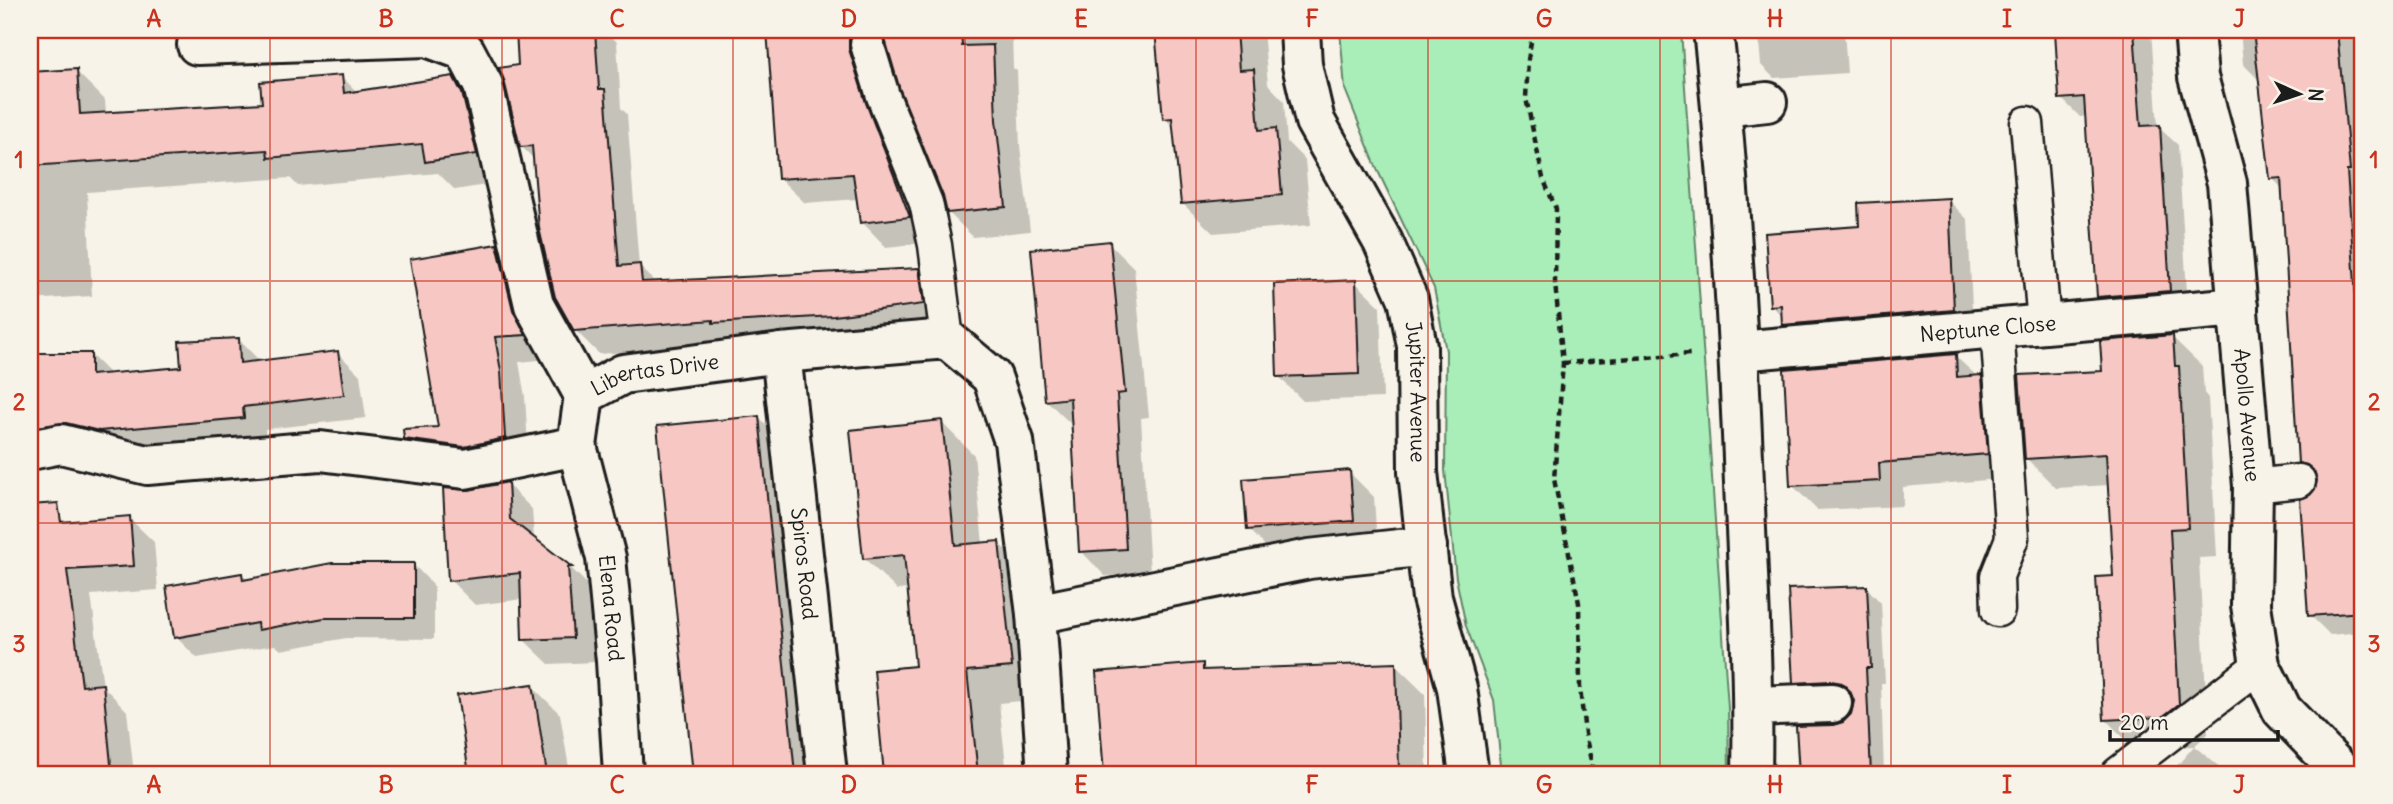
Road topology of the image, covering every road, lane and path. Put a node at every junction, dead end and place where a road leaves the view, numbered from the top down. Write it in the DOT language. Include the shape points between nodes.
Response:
graph roads {
  1 [pos="1300,30"];
  2 [pos="1533,30"];
  3 [pos="1713,30"];
  4 [pos="2194,30"];
  5 [pos="867,44"];
  6 [pos="197,45"];
  7 [pos="1767,102"];
  8 [pos="1722,107"];
  9 [pos="2027,123"];
  10 [pos="2238,307"];
  11 [pos="2044,324"];
  12 [pos="1997,328"];
  13 [pos="947,339"];
  14 [pos="1739,351"];
  15 [pos="781,353"];
  16 [pos="1563,363"];
  17 [pos="584,395"];
  18 [pos="576,446"];
  19 [pos="30,450"];
  20 [pos="2299,481"];
  21 [pos="2253,486"];
  22 [pos="1426,547"];
  23 [pos="1998,610"];
  24 [pos="1036,614"];
  25 [pos="2260,665"];
  26 [pos="1832,703"];
  27 [pos="1753,706"];
  28 [pos="623,774"];
  29 [pos="827,774"];
  30 [pos="1047,774"];
  31 [pos="1469,774"];
  32 [pos="1594,774"];
  33 [pos="1752,774"];
  34 [pos="2118,774"];
  35 [pos="2344,774"];
  1 -- 22 [label="street, Jupiter Avenue" via="1301,65 1315,121 1383,242 1409,299 1417,346 1418,472"];
  2 -- 16 [label="path" via="1526,98 1542,178 1556,209 1555,283"];
  3 -- 8 [label="street"];
  4 -- 10 [label="street, Apollo Avenue" via="2198,77 2227,183"];
  5 -- 13 [label="lane" via="926,203"];
  6 -- 17 [label="street" via="427,37 465,51 483,85 534,304"];
  7 -- 8 [label="street"];
  8 -- 14 [label="street"];
  9 -- 11 [label="lane"];
  10 -- 11 [label="street, Neptune Close"];
  10 -- 21 [label="street, Apollo Avenue"];
  11 -- 12 [label="street, Neptune Close"];
  12 -- 14 [label="street, Neptune Close"];
  12 -- 23 [label="lane" via="2012,538 1997,576"];
  13 -- 15 [label="street, Libertas Drive"];
  13 -- 24 [label="street" via="992,377 1014,441"];
  14 -- 16 [label="path"];
  14 -- 27 [label="street"];
  15 -- 17 [label="street, Libertas Drive" via="624,374"];
  15 -- 29 [label="street, Spiros Road"];
  16 -- 32 [label="path" via="1554,479 1579,603 1580,688"];
  17 -- 18 [label="street, Libertas Drive"];
  18 -- 19 [label="street" via="466,469 320,451 147,465 61,444"];
  18 -- 28 [label="street, Elena Road" via="606,558"];
  20 -- 21 [label="lane"];
  21 -- 25 [label="street, Apollo Avenue" via="2250,604"];
  22 -- 24 [label="street" via="1308,559"];
  22 -- 31 [label="street, Jupiter Avenue" via="1432,598 1457,688"];
  24 -- 30 [label="street"];
  25 -- 34 [label="lane"];
  25 -- 35 [label="street, Apollo Avenue" via="2282,710"];
  26 -- 27 [label="street"];
  27 -- 33 [label="street"];
}
